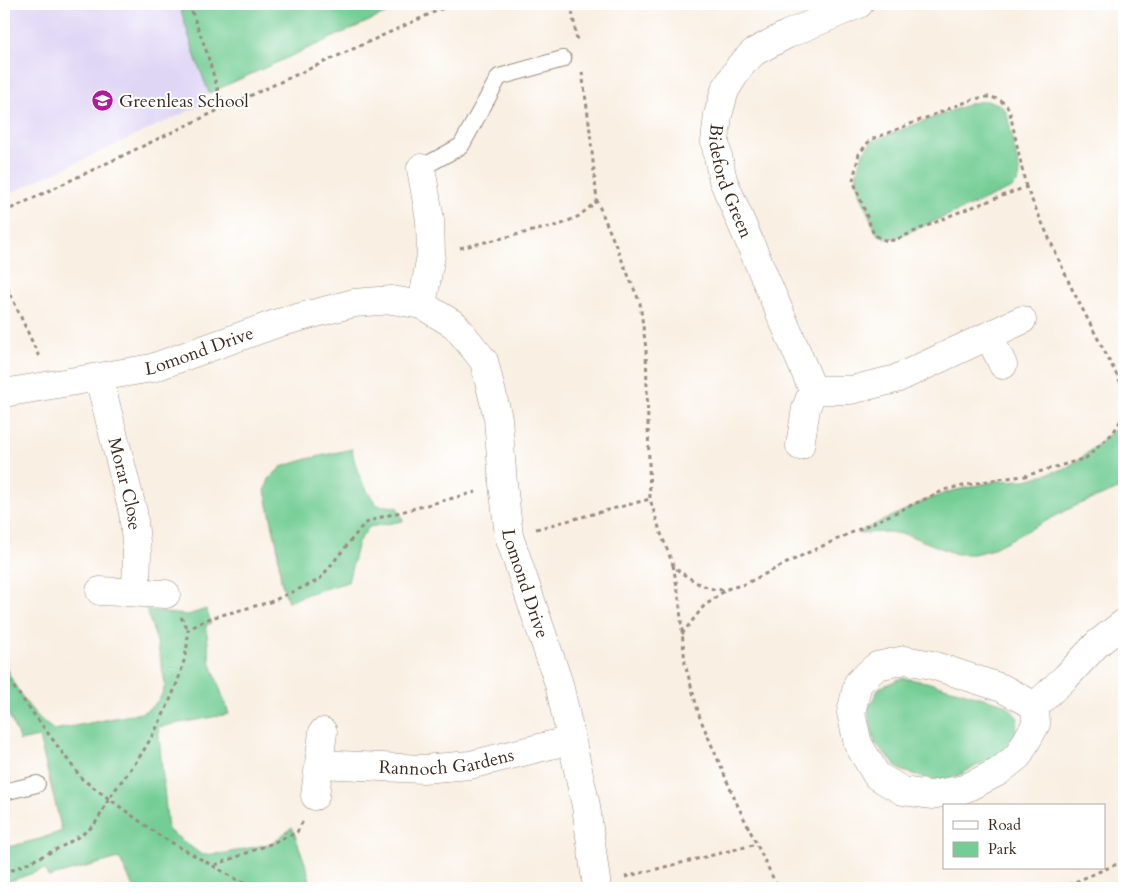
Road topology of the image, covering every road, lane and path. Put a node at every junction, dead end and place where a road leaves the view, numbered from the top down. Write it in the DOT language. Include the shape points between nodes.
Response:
graph roads {
  1 [pos="190,4"];
  2 [pos="452,4"];
  3 [pos="571,4"];
  4 [pos="859,4"];
  5 [pos="578,47"];
  6 [pos="563,60"];
  7 [pos="581,65"];
  8 [pos="222,108"];
  9 [pos="420,168"];
  10 [pos="1026,187"];
  11 [pos="597,201"];
  12 [pos="4,212"];
  13 [pos="431,255"];
  14 [pos="4,280"];
  15 [pos="422,305"];
  16 [pos="1022,320"];
  17 [pos="988,336"];
  18 [pos="1003,365"];
  19 [pos="99,378"];
  20 [pos="52,386"];
  21 [pos="1124,386"];
  22 [pos="814,390"];
  23 [pos="4,393"];
  24 [pos="1124,395"];
  25 [pos="1124,408"];
  26 [pos="800,446"];
  27 [pos="503,484"];
  28 [pos="650,499"];
  29 [pos="509,536"];
  30 [pos="673,565"];
  31 [pos="727,589"];
  32 [pos="100,591"];
  33 [pos="136,592"];
  34 [pos="166,594"];
  35 [pos="1124,623"];
  36 [pos="681,634"];
  37 [pos="4,674"];
  38 [pos="1035,706"];
  39 [pos="323,732"];
  40 [pos="571,740"];
  41 [pos="319,764"];
  42 [pos="37,784"];
  43 [pos="4,792"];
  44 [pos="315,796"];
  45 [pos="108,799"];
  46 [pos="756,844"];
  47 [pos="1124,861"];
  48 [pos="214,865"];
  49 [pos="1106,869"];
  50 [pos="1103,870"];
  51 [pos="4,874"];
  52 [pos="596,886"];
  53 [pos="252,888"];
  54 [pos="778,888"];
  55 [pos="1061,888"];
  1 -- 8 [label="path"];
  2 -- 8 [label="path"];
  3 -- 5 [label="path"];
  4 -- 22 [label="street, Bideford Green" via="754,52 740,66 725,90 718,114 715,142 723,180"];
  6 -- 9 [label="lane" via="499,77 461,146"];
  7 -- 11 [label="path"];
  8 -- 12 [label="path"];
  9 -- 13 [label="street" via="430,220"];
  10 -- 10 [label="path" via="887,241 874,235 853,180 859,154 870,140 971,100 992,97 1007,106 1010,113"];
  10 -- 21 [label="path" via="1072,289"];
  11 -- 13 [label="path" via="579,216 562,224"];
  11 -- 28 [label="path" via="640,303 646,349"];
  13 -- 15 [label="street"];
  14 -- 20 [label="path"];
  15 -- 19 [label="street, Lomond Drive" via="392,300 354,303 278,323 152,368"];
  15 -- 27 [label="street, Lomond Drive" via="455,324 484,361 498,418"];
  16 -- 17 [label="street"];
  17 -- 18 [label="street"];
  17 -- 22 [label="street" via="896,379 851,390"];
  19 -- 20 [label="street, Lomond Drive"];
  19 -- 33 [label="street, Morar Close" via="133,512"];
  20 -- 23 [label="street, Lomond Drive"];
  21 -- 24 [label="path"];
  22 -- 26 [label="street" via="806,408"];
  25 -- 31 [label="path" via="1113,433 1086,458 1025,476 947,489 745,584"];
  27 -- 29 [label="street, Lomond Drive"];
  27 -- 45 [label="path" via="364,524 319,580 270,602 207,619 188,630 189,642 180,674 159,722"];
  28 -- 29 [label="path"];
  28 -- 30 [label="path"];
  29 -- 40 [label="street, Lomond Drive" via="559,684"];
  30 -- 31 [label="path" via="699,584 716,590"];
  30 -- 36 [label="path"];
  31 -- 36 [label="path" via="703,607"];
  32 -- 33 [label="street"];
  33 -- 34 [label="street"];
  35 -- 38 [label="street" via="1097,644"];
  36 -- 46 [label="path" via="685,664 700,718"];
  37 -- 45 [label="path" via="82,779"];
  38 -- 38 [label="street" via="1036,724 1018,756 998,772 964,789 932,795 903,791 877,776 858,744 851,713 858,683 877,666 905,660 932,665 1002,688"];
  39 -- 41 [label="street"];
  40 -- 41 [label="street, Rannoch Gardens" via="470,765 423,769"];
  40 -- 52 [label="street, Lomond Drive" via="586,806"];
  41 -- 44 [label="street"];
  42 -- 43 [label="lane"];
  44 -- 48 [label="path" via="297,832"];
  45 -- 48 [label="path" via="160,836"];
  45 -- 51 [label="path" via="89,830"];
  46 -- 52 [label="path"];
  46 -- 54 [label="path"];
  47 -- 49 [label="path"];
  48 -- 53 [label="path"];
  50 -- 55 [label="path"];
}
